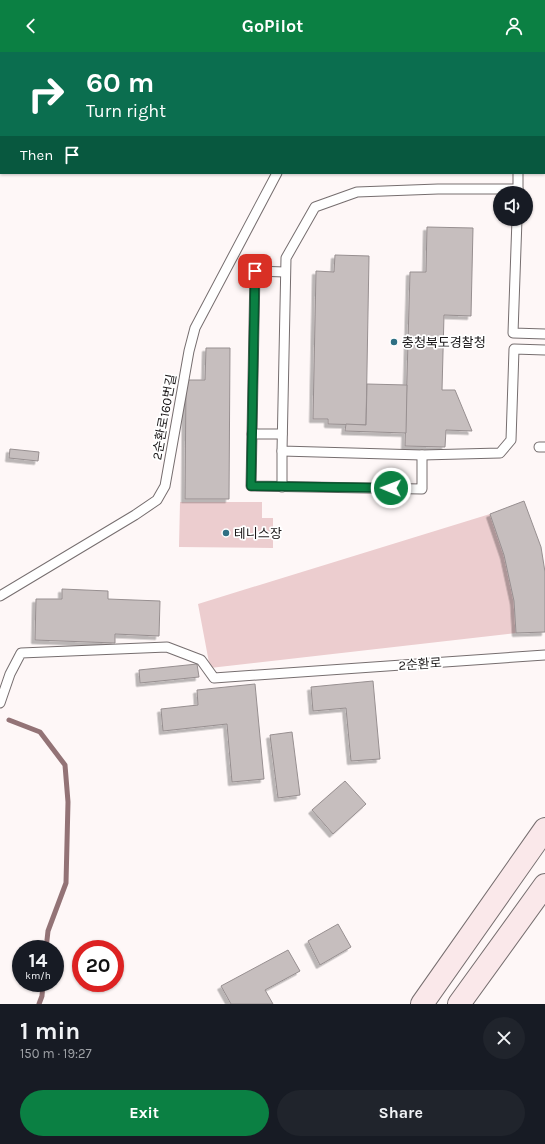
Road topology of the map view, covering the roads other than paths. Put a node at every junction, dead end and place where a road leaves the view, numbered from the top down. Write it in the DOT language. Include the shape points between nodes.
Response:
graph roads {
  1 [pos="276,174"];
  2 [pos="518,174"];
  3 [pos="518,186"];
  4 [pos="493,190"];
  5 [pos="517,226"];
  6 [pos="285,272"];
  7 [pos="514,333"];
  8 [pos="545,334"];
  9 [pos="514,349"];
  10 [pos="545,350"];
  11 [pos="252,434"];
  12 [pos="282,434"];
  13 [pos="282,451"];
  14 [pos="422,454"];
  15 [pos="282,487"];
  16 [pos="0,596"];
  17 [pos="545,655"];
  18 [pos="0,703"];
  19 [pos="545,829"];
  20 [pos="545,885"];
  21 [pos="480,974"];
  22 [pos="422,1004"];
  23 [pos="459,1004"];
  24 [pos="466,1004"];
  1 -- 16 [label="lane, 2순환로160번길" via="195,328 165,486 157,500"];
  2 -- 3 [label="lane"];
  4 -- 6 [label="lane" via="438,189 357,192 315,207 286,258"];
  5 -- 7 [label="lane"];
  6 -- 11 [label="lane" via="255,271"];
  6 -- 12 [label="lane"];
  7 -- 8 [label="lane"];
  7 -- 9 [label="lane"];
  9 -- 10 [label="lane"];
  9 -- 14 [label="lane" via="511,440 500,453"];
  11 -- 12 [label="lane"];
  11 -- 15 [label="lane" via="251,486"];
  12 -- 13 [label="lane"];
  13 -- 14 [label="lane"];
  13 -- 15 [label="lane"];
  14 -- 15 [label="lane" via="422,489"];
  17 -- 18 [label="lane, 2순환로" via="214,678 201,660 167,648 21,653 10,674"];
  19 -- 22 [label="street"];
  20 -- 21 [label="street"];
  21 -- 23 [label="street"];
  21 -- 24 [label="street"];
}
